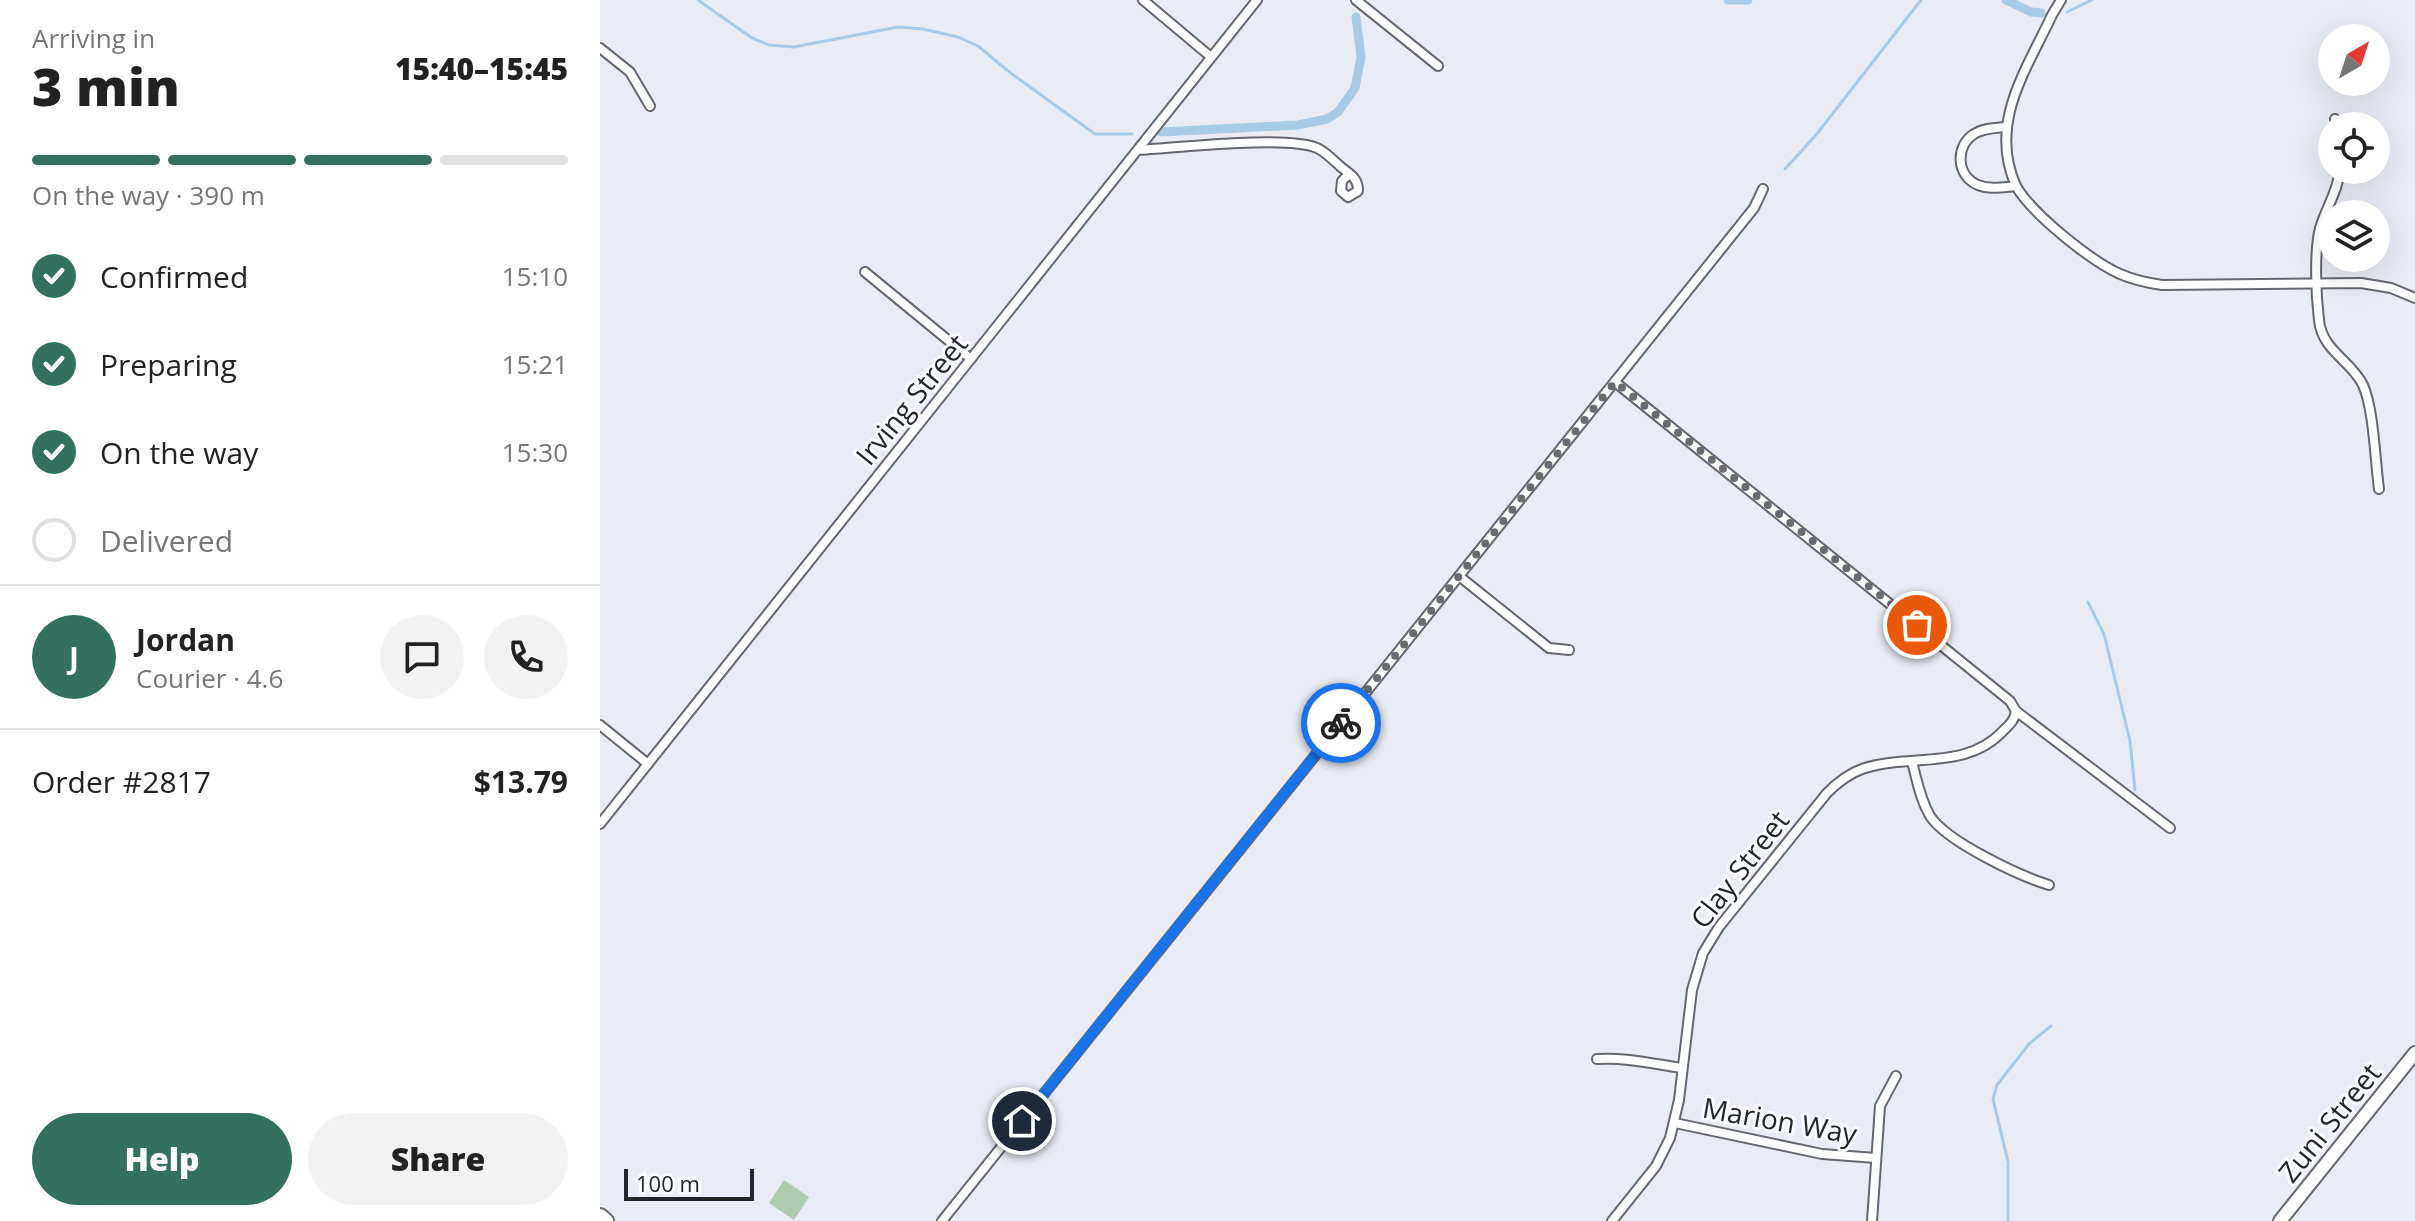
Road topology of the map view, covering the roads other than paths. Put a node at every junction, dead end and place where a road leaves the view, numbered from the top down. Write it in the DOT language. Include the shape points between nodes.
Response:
graph roads {
  1 [pos="1143,0"];
  2 [pos="1257,0"];
  3 [pos="1356,0"];
  4 [pos="2061,0"];
  5 [pos="600,48"];
  6 [pos="1211,57"];
  7 [pos="1438,66"];
  8 [pos="650,106"];
  9 [pos="2005,127"];
  10 [pos="1138,150"];
  11 [pos="1349,174"];
  12 [pos="2337,184"];
  13 [pos="2016,186"];
  14 [pos="1763,189"];
  15 [pos="865,272"];
  16 [pos="2318,283"];
  17 [pos="2415,298"];
  18 [pos="971,359"];
  19 [pos="1615,382"];
  20 [pos="2379,489"];
  21 [pos="1459,576"];
  22 [pos="1569,650"];
  23 [pos="2016,711"];
  24 [pos="600,725"];
  25 [pos="1912,762"];
  26 [pos="648,764"];
  27 [pos="600,824"];
  28 [pos="2170,828"];
  29 [pos="2049,885"];
  30 [pos="2415,1053"];
  31 [pos="1597,1059"];
  32 [pos="1682,1068"];
  33 [pos="1896,1076"];
  34 [pos="1675,1123"];
  35 [pos="1876,1158"];
  36 [pos="600,1216"];
  37 [pos="606,1221"];
  38 [pos="942,1221"];
  39 [pos="1612,1221"];
  40 [pos="1872,1221"];
  41 [pos="2280,1221"];
  1 -- 6 [label="street"];
  2 -- 6 [label="street, Irving Street"];
  3 -- 7 [label="street"];
  4 -- 9 [label="street"];
  5 -- 8 [label="street" via="630,72"];
  6 -- 10 [label="street, Irving Street"];
  9 -- 13 [label="street" via="2007,160"];
  9 -- 13 [label="street" via="1972,134 1960,163 1967,178 1980,187"];
  10 -- 11 [label="street" via="1308,145"];
  10 -- 18 [label="street, Irving Street"];
  12 -- 16 [label="street" via="2320,229"];
  13 -- 16 [label="street" via="2042,217 2104,266 2130,278 2162,285"];
  14 -- 19 [label="street" via="1754,208"];
  15 -- 18 [label="street"];
  16 -- 17 [label="street" via="2375,284"];
  16 -- 20 [label="street" via="2324,339 2357,376 2366,397"];
  18 -- 26 [label="street, Irving Street"];
  19 -- 21 [label="street"];
  19 -- 23 [label="street"];
  21 -- 22 [label="street" via="1549,648"];
  21 -- 38 [label="street"];
  23 -- 25 [label="street, Clay Street" via="2001,734 1982,748"];
  23 -- 28 [label="street"];
  24 -- 26 [label="street"];
  25 -- 29 [label="street" via="1925,806 1944,831 2024,878"];
  25 -- 32 [label="street, Clay Street" via="1862,769 1835,785 1719,927 1697,968"];
  26 -- 27 [label="street, Irving Street"];
  30 -- 41 [label="street, Zuni Street"];
  31 -- 32 [label="street" via="1620,1057"];
  32 -- 34 [label="street, Clay Street"];
  33 -- 35 [label="street" via="1880,1106"];
  34 -- 35 [label="street, Marion Way" via="1822,1154"];
  34 -- 39 [label="street, Clay Street" via="1656,1166"];
  35 -- 40 [label="street"];
  36 -- 37 [label="main road"];
}
